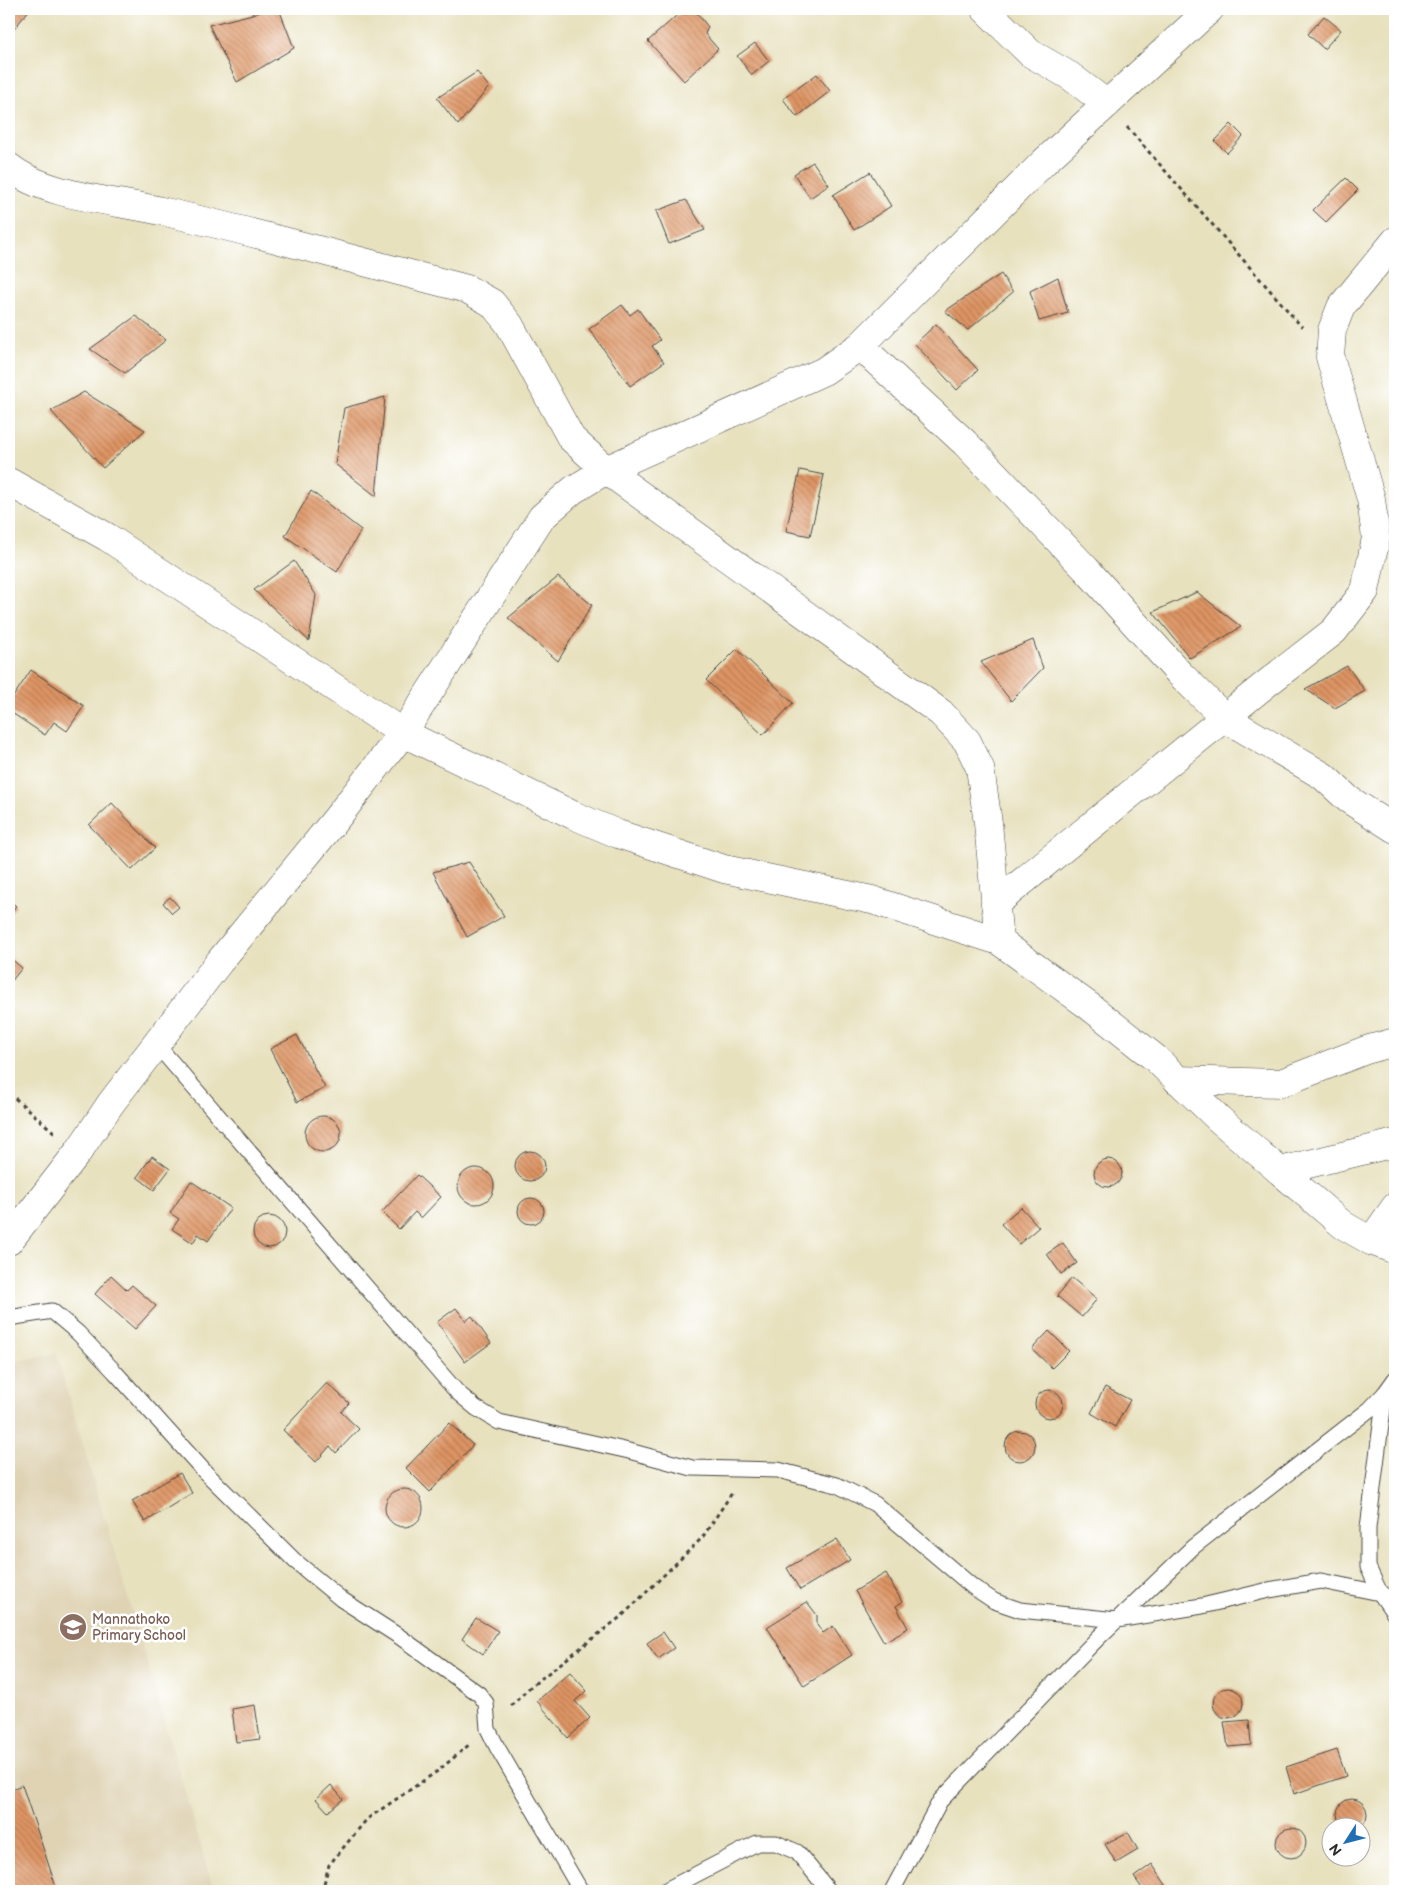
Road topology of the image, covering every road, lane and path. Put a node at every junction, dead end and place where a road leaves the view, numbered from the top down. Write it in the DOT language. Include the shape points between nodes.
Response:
graph roads {
  1 [pos="985,9"];
  2 [pos="1210,9"];
  3 [pos="1107,104"];
  4 [pos="9,167"];
  5 [pos="1395,241"];
  6 [pos="860,346"];
  7 [pos="1330,357"];
  8 [pos="606,470"];
  9 [pos="9,482"];
  10 [pos="1225,718"];
  11 [pos="403,733"];
  12 [pos="1395,829"];
  13 [pos="996,904"];
  14 [pos="999,941"];
  15 [pos="1395,1042"];
  16 [pos="156,1044"];
  17 [pos="1177,1080"];
  18 [pos="9,1093"];
  19 [pos="1395,1143"];
  20 [pos="78,1152"];
  21 [pos="1280,1171"];
  22 [pos="1395,1207"];
  23 [pos="9,1241"];
  24 [pos="1383,1245"];
  25 [pos="9,1318"];
  26 [pos="1395,1379"];
  27 [pos="1385,1393"];
  28 [pos="747,1470"];
  29 [pos="1380,1593"];
  30 [pos="1395,1602"];
  31 [pos="1395,1615"];
  32 [pos="1117,1620"];
  33 [pos="488,1729"];
  34 [pos="322,1891"];
  35 [pos="581,1891"];
  36 [pos="664,1891"];
  37 [pos="830,1891"];
  38 [pos="892,1891"];
  1 -- 3 [label="street" via="1030,54 1070,76"];
  2 -- 3 [label="street"];
  3 -- 6 [label="street" via="1044,162"];
  3 -- 7 [label="path"];
  4 -- 8 [label="street" via="20,176 56,190 160,210 467,289 492,303 509,324 571,438"];
  5 -- 7 [label="street" via="1341,307 1332,330"];
  6 -- 8 [label="street" via="824,371"];
  6 -- 10 [label="street" via="965,443 1086,569 1179,673"];
  7 -- 10 [label="street" via="1371,499 1376,538 1365,591 1334,632"];
  8 -- 11 [label="street" via="573,490 542,517"];
  8 -- 13 [label="street" via="933,707 967,742 980,768"];
  9 -- 11 [label="street" via="107,537"];
  10 -- 12 [label="street" via="1323,776 1348,799"];
  10 -- 13 [label="street"];
  11 -- 14 [label="street" via="618,834 724,869 872,900"];
  11 -- 16 [label="street"];
  13 -- 14 [label="street"];
  14 -- 17 [label="street" via="1089,1006 1155,1058"];
  15 -- 17 [label="street" via="1281,1083"];
  16 -- 20 [label="street"];
  16 -- 28 [label="lane" via="451,1384 476,1408 499,1422 629,1450 692,1468"];
  17 -- 21 [label="street"];
  18 -- 20 [label="path"];
  19 -- 21 [label="street"];
  20 -- 23 [label="street"];
  21 -- 24 [label="street" via="1343,1225"];
  22 -- 24 [label="street"];
  25 -- 33 [label="lane" via="52,1310 115,1372 205,1472 295,1560 341,1599 479,1694 486,1703"];
  26 -- 27 [label="lane"];
  27 -- 29 [label="lane" via="1368,1528 1368,1567"];
  27 -- 32 [label="lane" via="1356,1421 1193,1546"];
  28 -- 32 [label="lane" via="778,1470 837,1485 875,1504 994,1601 1020,1610"];
  28 -- 33 [label="path" via="702,1538 623,1615 529,1688"];
  29 -- 30 [label="lane"];
  29 -- 31 [label="lane"];
  29 -- 32 [label="lane" via="1321,1581"];
  32 -- 38 [label="lane" via="940,1801"];
  33 -- 34 [label="path" via="439,1770 367,1819 329,1865"];
  33 -- 35 [label="lane"];
  36 -- 37 [label="lane" via="757,1843 776,1844 797,1852"];
}
